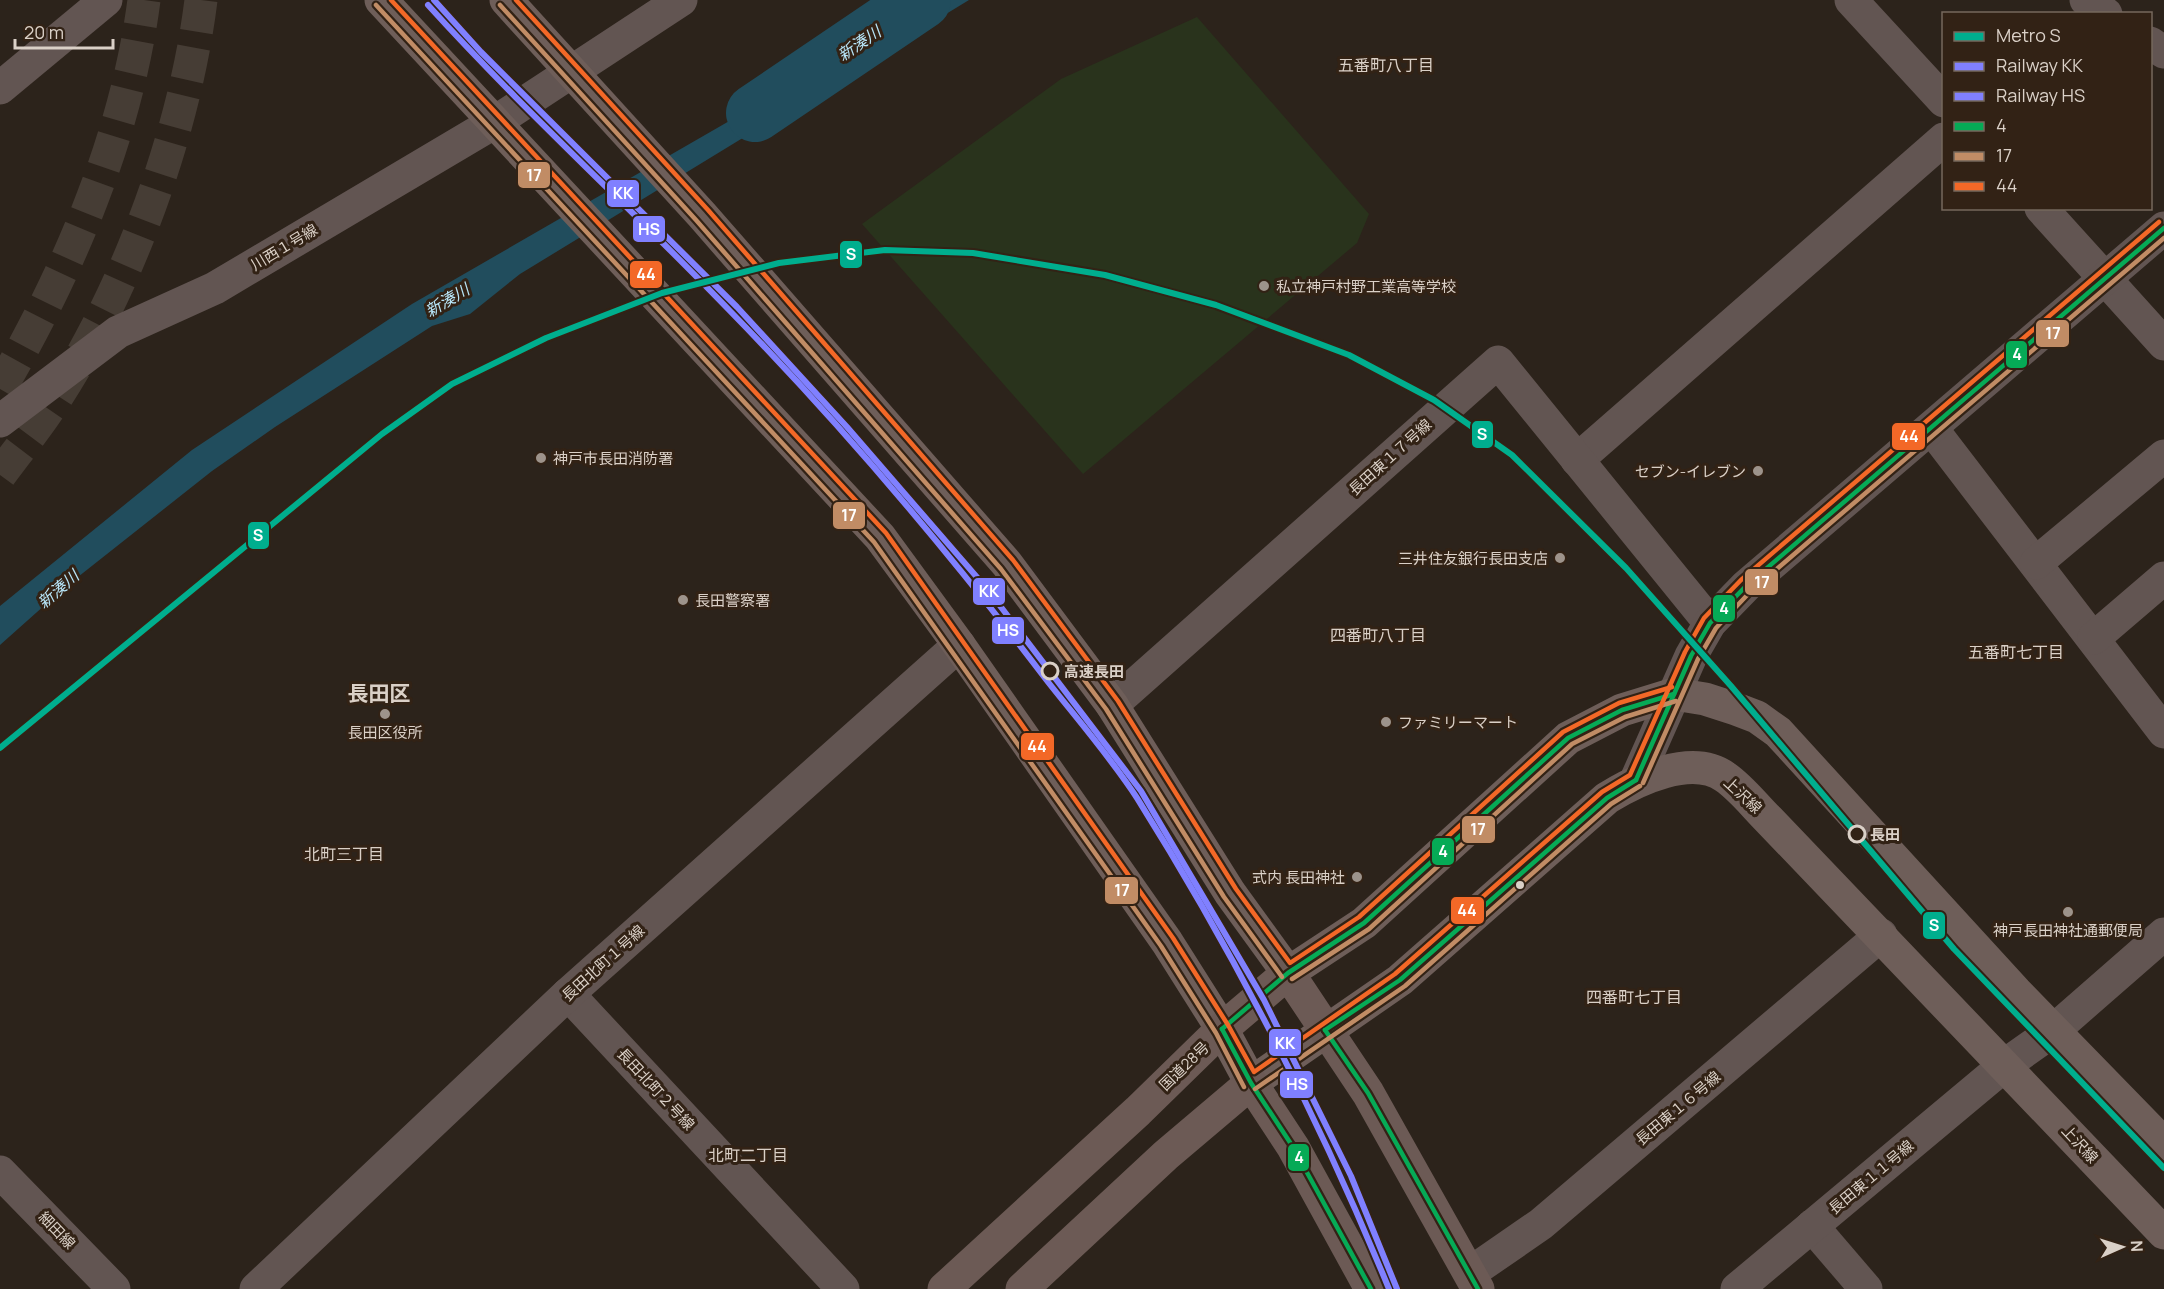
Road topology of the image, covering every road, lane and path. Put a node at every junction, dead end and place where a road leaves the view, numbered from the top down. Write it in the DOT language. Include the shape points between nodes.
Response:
graph roads {
  1 [pos="106,0"];
  2 [pos="381,0"];
  3 [pos="506,0"];
  4 [pos="681,0"];
  5 [pos="1851,0"];
  6 [pos="2086,0"];
  7 [pos="2103,12"];
  8 [pos="570,73"];
  9 [pos="0,88"];
  10 [pos="1942,99"];
  11 [pos="495,122"];
  12 [pos="1942,141"];
  13 [pos="2043,210"];
  14 [pos="2164,228"];
  15 [pos="2106,278"];
  16 [pos="2164,344"];
  17 [pos="0,421"];
  18 [pos="1932,429"];
  19 [pos="2164,456"];
  20 [pos="1577,460"];
  21 [pos="2036,563"];
  22 [pos="2164,578"];
  23 [pos="1710,623"];
  24 [pos="2094,638"];
  25 [pos="959,645"];
  26 [pos="1674,694"];
  27 [pos="1112,705"];
  28 [pos="2164,732"];
  29 [pos="1636,780"];
  30 [pos="2164,934"];
  31 [pos="1881,935"];
  32 [pos="1288,973"];
  33 [pos="568,994"];
  34 [pos="1222,1029"];
  35 [pos="1325,1030"];
  36 [pos="2054,1031"];
  37 [pos="2005,1065"];
  38 [pos="1251,1083"];
  39 [pos="2164,1144"];
  40 [pos="0,1172"];
  41 [pos="1812,1226"];
  42 [pos="2164,1233"];
  43 [pos="1474,1281"];
  44 [pos="114,1289"];
  45 [pos="256,1289"];
  46 [pos="843,1289"];
  47 [pos="944,1289"];
  48 [pos="1022,1289"];
  49 [pos="1371,1289"];
  50 [pos="1737,1289"];
  51 [pos="1866,1289"];
  1 -- 9 [label="street"];
  2 -- 11 [label="main road"];
  3 -- 8 [label="main road"];
  4 -- 8 [label="street, 川西１号線"];
  5 -- 10 [label="street"];
  6 -- 7 [label="street"];
  8 -- 11 [label="street, 川西１号線"];
  8 -- 27 [label="main road" via="702,215 1007,564"];
  11 -- 17 [label="street, 川西１号線" via="215,288 118,332"];
  11 -- 25 [label="main road" via="880,537"];
  12 -- 20 [label="street"];
  13 -- 15 [label="street"];
  14 -- 15 [label="street"];
  15 -- 16 [label="street"];
  15 -- 18 [label="street"];
  18 -- 21 [label="street"];
  18 -- 23 [label="street" via="1746,586"];
  19 -- 21 [label="street"];
  20 -- 23 [label="street, 長田東１７号線"];
  20 -- 27 [label="street, 長田東１７号線" via="1498,362"];
  21 -- 24 [label="street"];
  22 -- 24 [label="street"];
  23 -- 26 [label="street"];
  24 -- 28 [label="street"];
  25 -- 33 [label="street, 長田北町１号線"];
  25 -- 34 [label="main road" via="1167,942"];
  26 -- 29 [label="street"];
  26 -- 32 [label="main road" via="1622,710 1568,738 1358,928"];
  26 -- 36 [label="main road" via="1736,709 1757,717 1778,732"];
  27 -- 32 [label="main road" via="1230,893"];
  29 -- 31 [label="main road, 上沢線" via="1686,769 1704,769 1723,776"];
  29 -- 35 [label="main road, 上沢線" via="1606,798 1400,980"];
  30 -- 36 [label="street, 長田東１１号線"];
  31 -- 37 [label="main road, 上沢線"];
  31 -- 43 [label="street, 長田東１６号線"];
  32 -- 34 [label="highway, 国道28号"];
  32 -- 35 [label="highway"];
  33 -- 45 [label="street, 長田北町１号線"];
  33 -- 46 [label="street, 長田北町２号線"];
  34 -- 38 [label="main road"];
  34 -- 47 [label="highway, 国道28号"];
  35 -- 38 [label="main road, 上沢線"];
  35 -- 43 [label="highway" via="1368,1093"];
  36 -- 37 [label="street, 長田東１１号線"];
  36 -- 39 [label="main road"];
  37 -- 41 [label="street, 長田東１１号線"];
  37 -- 42 [label="main road, 上沢線"];
  38 -- 48 [label="highway" via="1166,1155"];
  38 -- 49 [label="highway" via="1293,1147"];
  40 -- 44 [label="street, 細田線"];
  41 -- 50 [label="street, 長田東１１号線"];
  41 -- 51 [label="street"];
}
